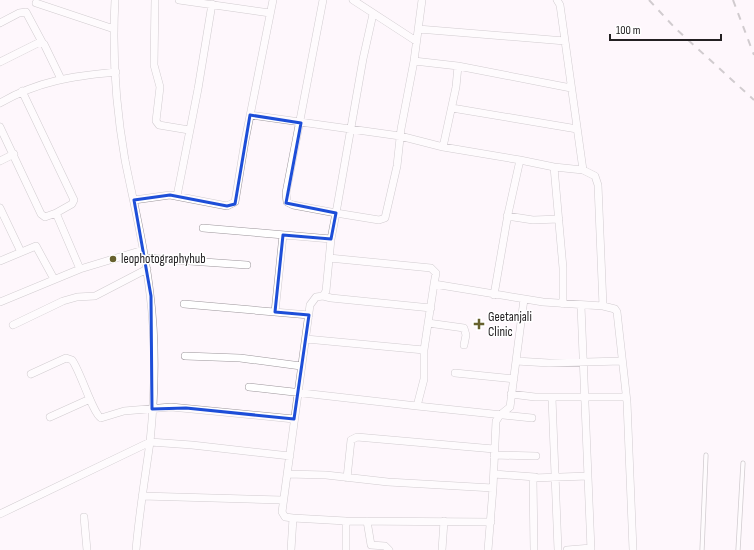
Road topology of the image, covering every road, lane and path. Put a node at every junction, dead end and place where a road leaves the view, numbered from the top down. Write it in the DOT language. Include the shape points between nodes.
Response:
graph roads {
  1 [pos="116,0"];
  2 [pos="154,0"];
  3 [pos="179,0"];
  4 [pos="273,0"];
  5 [pos="323,0"];
  6 [pos="354,0"];
  7 [pos="422,0"];
  8 [pos="557,0"];
  9 [pos="36,3"];
  10 [pos="212,4"];
  11 [pos="270,13"];
  12 [pos="373,14"];
  13 [pos="0,23"];
  14 [pos="114,29"];
  15 [pos="418,29"];
  16 [pos="416,41"];
  17 [pos="565,41"];
  18 [pos="42,42"];
  19 [pos="414,61"];
  20 [pos="0,62"];
  21 [pos="458,66"];
  22 [pos="116,72"];
  23 [pos="61,79"];
  24 [pos="571,88"];
  25 [pos="22,91"];
  26 [pos="0,103"];
  27 [pos="452,108"];
  28 [pos="250,116"];
  29 [pos="301,123"];
  30 [pos="0,127"];
  31 [pos="577,129"];
  32 [pos="189,130"];
  33 [pos="350,131"];
  34 [pos="400,136"];
  35 [pos="443,147"];
  36 [pos="14,154"];
  37 [pos="520,160"];
  38 [pos="0,161"];
  39 [pos="554,167"];
  40 [pos="583,170"];
  41 [pos="177,196"];
  42 [pos="134,200"];
  43 [pos="0,208"];
  44 [pos="56,213"];
  45 [pos="336,213"];
  46 [pos="507,216"];
  47 [pos="558,219"];
  48 [pos="203,228"];
  49 [pos="283,235"];
  50 [pos="331,239"];
  51 [pos="143,250"];
  52 [pos="21,252"];
  53 [pos="146,258"];
  54 [pos="329,258"];
  55 [pos="0,262"];
  56 [pos="247,265"];
  57 [pos="80,269"];
  58 [pos="147,269"];
  59 [pos="54,279"];
  60 [pos="434,284"];
  61 [pos="494,295"];
  62 [pos="322,296"];
  63 [pos="524,299"];
  64 [pos="0,302"];
  65 [pos="184,304"];
  66 [pos="562,304"];
  67 [pos="581,306"];
  68 [pos="603,306"];
  69 [pos="431,308"];
  70 [pos="275,312"];
  71 [pos="309,315"];
  72 [pos="428,323"];
  73 [pos="13,325"];
  74 [pos="306,339"];
  75 [pos="464,345"];
  76 [pos="424,350"];
  77 [pos="185,356"];
  78 [pos="516,361"];
  79 [pos="622,361"];
  80 [pos="583,363"];
  81 [pos="301,366"];
  82 [pos="455,373"];
  83 [pos="31,374"];
  84 [pos="514,379"];
  85 [pos="249,387"];
  86 [pos="298,393"];
  87 [pos="511,394"];
  88 [pos="626,397"];
  89 [pos="552,398"];
  90 [pos="585,398"];
  91 [pos="90,399"];
  92 [pos="417,406"];
  93 [pos="152,409"];
  94 [pos="500,415"];
  95 [pos="50,417"];
  96 [pos="532,418"];
  97 [pos="294,419"];
  98 [pos="150,442"];
  99 [pos="494,452"];
  100 [pos="706,455"];
  101 [pos="290,456"];
  102 [pos="536,456"];
  103 [pos="743,463"];
  104 [pos="287,474"];
  105 [pos="494,474"];
  106 [pos="536,476"];
  107 [pos="555,476"];
  108 [pos="588,476"];
  109 [pos="347,478"];
  110 [pos="493,488"];
  111 [pos="142,496"];
  112 [pos="283,500"];
  113 [pos="0,514"];
  114 [pos="84,517"];
  115 [pos="293,518"];
  116 [pos="346,521"];
  117 [pos="367,521"];
  118 [pos="444,521"];
  119 [pos="490,522"];
  120 [pos="591,549"];
  121 [pos="87,550"];
  122 [pos="136,550"];
  123 [pos="291,550"];
  124 [pos="346,550"];
  125 [pos="389,550"];
  126 [pos="442,550"];
  127 [pos="488,550"];
  128 [pos="534,550"];
  129 [pos="558,550"];
  130 [pos="567,550"];
  131 [pos="633,550"];
  132 [pos="702,550"];
  133 [pos="738,550"];
  1 -- 14 [label="street"];
  2 -- 32 [label="street" via="154,65 160,87 156,121 159,125"];
  3 -- 10 [label="street"];
  4 -- 11 [label="street"];
  5 -- 29 [label="street"];
  6 -- 12 [label="street"];
  7 -- 15 [label="street"];
  8 -- 17 [label="street"];
  9 -- 14 [label="street"];
  10 -- 11 [label="street"];
  10 -- 32 [label="street"];
  11 -- 28 [label="street"];
  12 -- 16 [label="street"];
  12 -- 33 [label="street" via="362,59"];
  13 -- 18 [label="street" via="26,12"];
  14 -- 22 [label="street"];
  15 -- 16 [label="street"];
  15 -- 17 [label="street"];
  16 -- 19 [label="street"];
  17 -- 24 [label="street"];
  18 -- 20 [label="street"];
  18 -- 23 [label="street"];
  19 -- 21 [label="street"];
  19 -- 34 [label="street"];
  21 -- 24 [label="street"];
  21 -- 27 [label="street"];
  22 -- 23 [label="street"];
  22 -- 42 [label="street" via="122,138"];
  23 -- 25 [label="street"];
  24 -- 31 [label="street"];
  25 -- 26 [label="street"];
  25 -- 44 [label="street" via="74,200 72,204"];
  27 -- 31 [label="street"];
  27 -- 35 [label="street"];
  28 -- 29 [label="street"];
  28 -- 41 [label="street" via="234,203 227,206"];
  29 -- 33 [label="street"];
  29 -- 45 [label="street" via="286,202"];
  30 -- 36 [label="street"];
  31 -- 40 [label="street"];
  32 -- 41 [label="street"];
  33 -- 34 [label="street"];
  33 -- 45 [label="street"];
  34 -- 35 [label="street"];
  34 -- 45 [label="street" via="397,166 384,219"];
  35 -- 37 [label="street"];
  36 -- 38 [label="street"];
  36 -- 44 [label="street" via="43,216"];
  37 -- 39 [label="street"];
  37 -- 46 [label="street"];
  39 -- 40 [label="street"];
  39 -- 47 [label="street"];
  40 -- 68 [label="street" via="595,176 598,185"];
  41 -- 42 [label="street"];
  42 -- 51 [label="street"];
  43 -- 52 [label="street"];
  44 -- 57 [label="street"];
  45 -- 50 [label="street"];
  46 -- 47 [label="street" via="533,220"];
  46 -- 61 [label="street"];
  47 -- 66 [label="street" via="563,268"];
  48 -- 49 [label="street"];
  49 -- 50 [label="street"];
  49 -- 70 [label="street"];
  50 -- 54 [label="street"];
  51 -- 53 [label="street"];
  51 -- 57 [label="street"];
  52 -- 55 [label="street"];
  52 -- 59 [label="street" via="38,246"];
  53 -- 56 [label="street"];
  53 -- 58 [label="street"];
  54 -- 60 [label="street" via="431,268 436,273"];
  54 -- 62 [label="street" via="326,292"];
  57 -- 59 [label="street"];
  58 -- 73 [label="street" via="95,296 63,301"];
  58 -- 93 [label="street" via="151,296 154,375"];
  59 -- 64 [label="street"];
  60 -- 61 [label="street"];
  60 -- 69 [label="street"];
  61 -- 63 [label="street"];
  62 -- 69 [label="street"];
  62 -- 71 [label="street" via="317,296 312,302"];
  63 -- 66 [label="street"];
  63 -- 78 [label="street"];
  65 -- 70 [label="street"];
  66 -- 67 [label="street"];
  67 -- 68 [label="street"];
  67 -- 80 [label="street"];
  68 -- 79 [label="street" via="617,312"];
  69 -- 72 [label="street"];
  70 -- 71 [label="street"];
  71 -- 74 [label="street"];
  72 -- 75 [label="street" via="464,328"];
  72 -- 76 [label="street"];
  74 -- 76 [label="street"];
  74 -- 81 [label="street"];
  76 -- 92 [label="street" via="424,379"];
  77 -- 81 [label="street" via="240,358"];
  78 -- 80 [label="street"];
  78 -- 84 [label="street"];
  79 -- 80 [label="street"];
  79 -- 88 [label="street"];
  80 -- 90 [label="street"];
  81 -- 86 [label="street"];
  82 -- 84 [label="street"];
  83 -- 91 [label="street" via="69,358 74,362"];
  84 -- 87 [label="street"];
  85 -- 86 [label="street"];
  86 -- 92 [label="street"];
  86 -- 97 [label="street"];
  87 -- 89 [label="street"];
  87 -- 94 [label="street" via="510,407"];
  88 -- 90 [label="street"];
  88 -- 131 [label="street"];
  89 -- 90 [label="street"];
  89 -- 107 [label="street"];
  90 -- 108 [label="street"];
  91 -- 93 [label="street" via="101,418 121,411"];
  91 -- 95 [label="street"];
  92 -- 94 [label="street"];
  93 -- 97 [label="street" via="186,408"];
  93 -- 98 [label="street"];
  94 -- 96 [label="street"];
  94 -- 99 [label="street" via="496,421"];
  97 -- 101 [label="street"];
  98 -- 101 [label="street"];
  98 -- 111 [label="street"];
  98 -- 113 [label="street"];
  99 -- 102 [label="street"];
  99 -- 105 [label="street"];
  99 -- 109 [label="street" via="356,437 351,440"];
  100 -- 132 [label="lane"];
  101 -- 104 [label="street"];
  103 -- 133 [label="lane"];
  104 -- 109 [label="street"];
  104 -- 112 [label="street"];
  105 -- 106 [label="street"];
  105 -- 110 [label="street"];
  106 -- 107 [label="street"];
  106 -- 128 [label="street" via="533,479"];
  107 -- 108 [label="street"];
  107 -- 129 [label="street"];
  108 -- 120 [label="street"];
  109 -- 110 [label="street"];
  110 -- 119 [label="street"];
  111 -- 112 [label="street"];
  111 -- 122 [label="street"];
  112 -- 115 [label="street" via="283,516"];
  114 -- 121 [label="street"];
  115 -- 116 [label="street"];
  115 -- 123 [label="street"];
  116 -- 117 [label="street"];
  116 -- 124 [label="street"];
  117 -- 118 [label="street"];
  117 -- 125 [label="street" via="371,545 386,546"];
  118 -- 119 [label="street"];
  118 -- 126 [label="street"];
  119 -- 127 [label="street"];
  120 -- 130 [label="street"];
}
